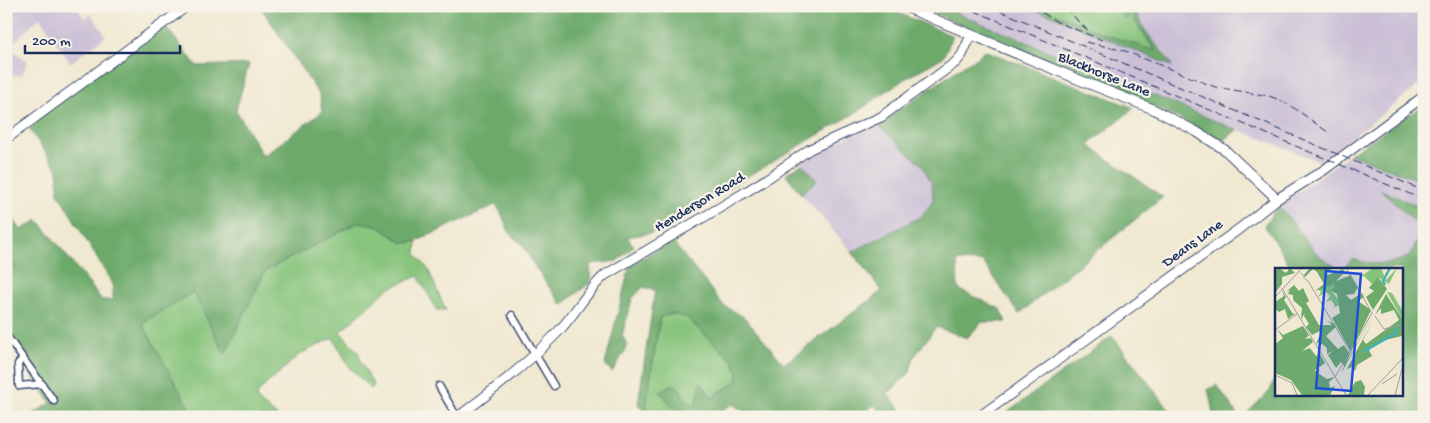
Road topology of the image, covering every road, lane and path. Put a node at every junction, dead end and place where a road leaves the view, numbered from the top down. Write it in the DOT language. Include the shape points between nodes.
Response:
graph roads {
  1 [pos="187,6"];
  2 [pos="903,6"];
  3 [pos="971,35"];
  4 [pos="1424,96"];
  5 [pos="6,139"];
  6 [pos="1277,199"];
  7 [pos="512,315"];
  8 [pos="6,335"];
  9 [pos="535,354"];
  10 [pos="23,358"];
  11 [pos="42,384"];
  12 [pos="440,386"];
  13 [pos="554,386"];
  14 [pos="54,400"];
  15 [pos="458,417"];
  16 [pos="979,417"];
  1 -- 5 [label="street"];
  2 -- 3 [label="street, Blackhorse Lane"];
  3 -- 6 [label="street, Blackhorse Lane" via="1153,110 1197,132 1225,150"];
  3 -- 9 [label="street, Henderson Road" via="956,62 881,117 810,149 726,204 605,275 565,324"];
  4 -- 6 [label="street, Deans Lane" via="1324,170"];
  6 -- 16 [label="street, Deans Lane"];
  7 -- 9 [label="street"];
  8 -- 10 [label="street"];
  9 -- 13 [label="street"];
  9 -- 15 [label="street, Henderson Road" via="505,382"];
  10 -- 11 [label="street"];
  10 -- 11 [label="street" via="18,364 19,386"];
  11 -- 14 [label="street"];
  12 -- 15 [label="street"];
}
